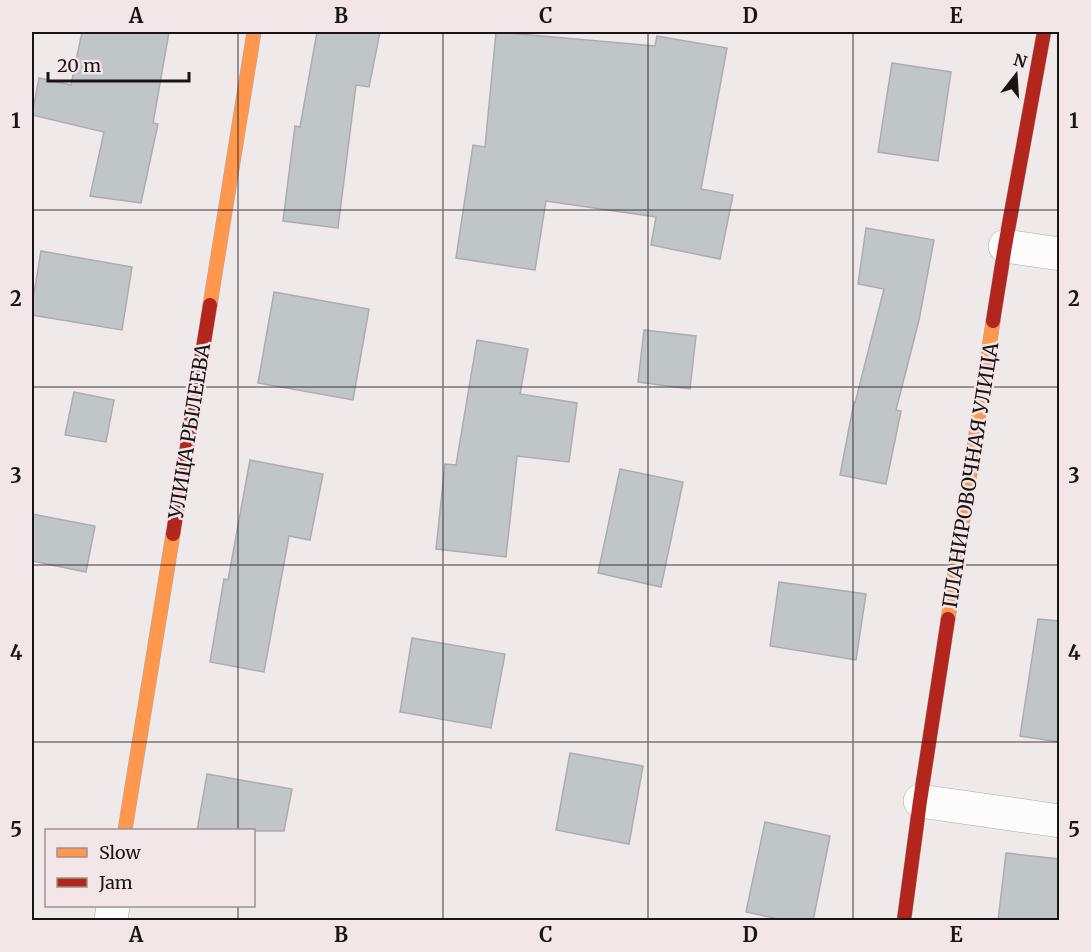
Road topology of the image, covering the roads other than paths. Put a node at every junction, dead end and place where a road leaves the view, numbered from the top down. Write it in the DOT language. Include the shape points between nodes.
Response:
graph roads {
  1 [pos="254,32"];
  2 [pos="1044,32"];
  3 [pos="1005,246"];
  4 [pos="1059,254"];
  5 [pos="920,801"];
  6 [pos="1059,821"];
  7 [pos="125,829"];
  8 [pos="904,921"];
  1 -- 7 [label="street, УЛИЦА РЫЛЕЕВА"];
  2 -- 3 [label="street, ПЛАНИРОВОЧНАЯ УЛИЦА"];
  3 -- 4 [label="street"];
  3 -- 5 [label="street, ПЛАНИРОВОЧНАЯ УЛИЦА"];
  5 -- 6 [label="street"];
  5 -- 8 [label="street, ПЛАНИРОВОЧНАЯ УЛИЦА"];
}
